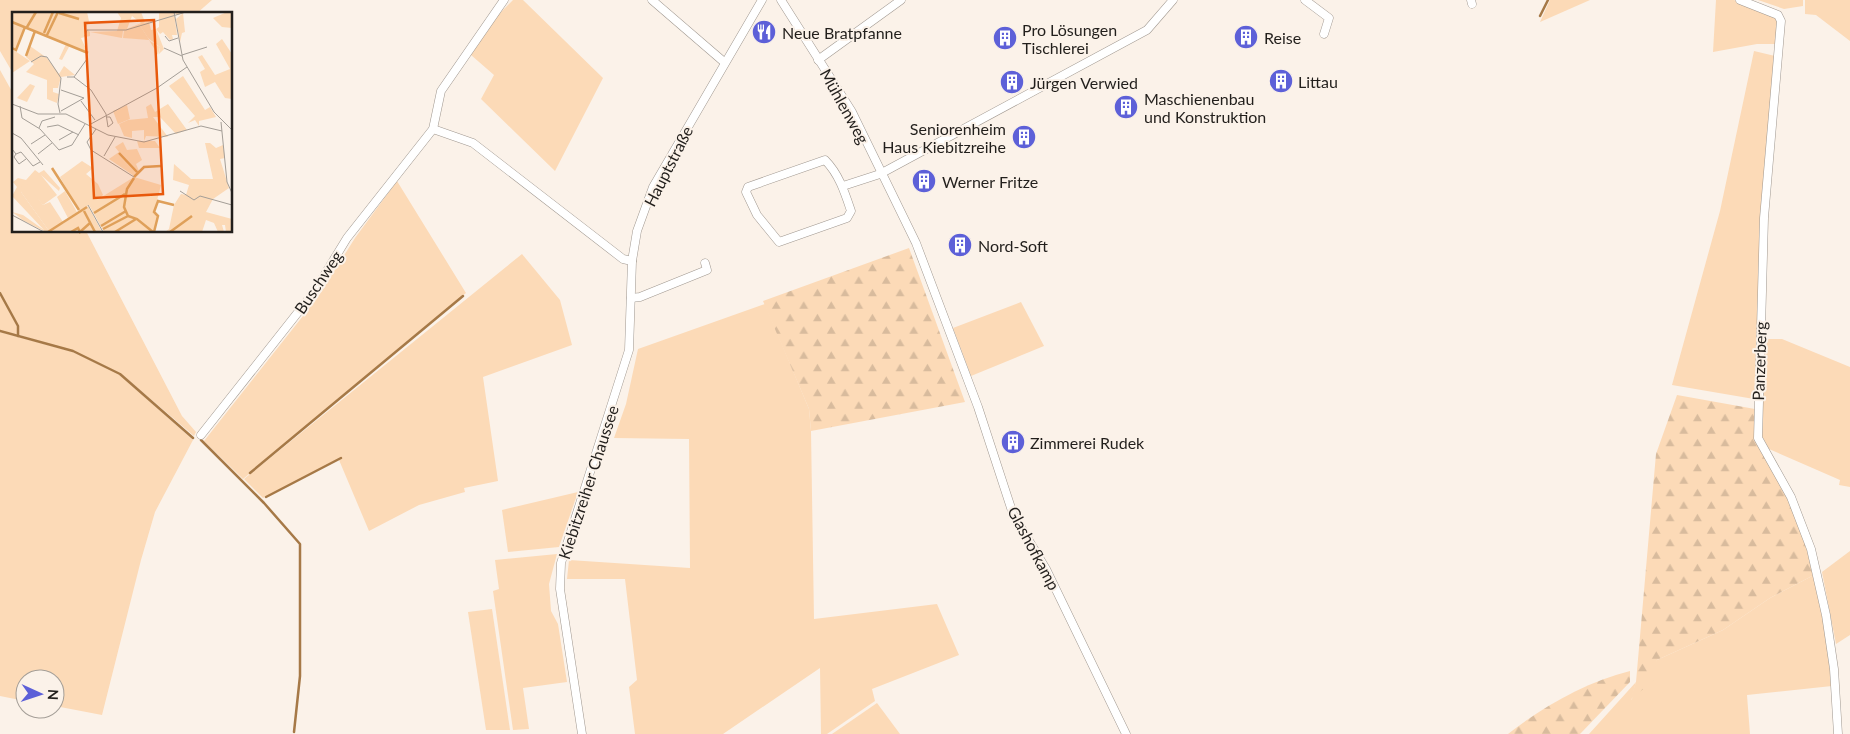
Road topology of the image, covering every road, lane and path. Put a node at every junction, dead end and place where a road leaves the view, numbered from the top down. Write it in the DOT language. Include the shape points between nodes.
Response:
graph roads {
  1 [pos="504,0"];
  2 [pos="652,0"];
  3 [pos="762,0"];
  4 [pos="781,0"];
  5 [pos="902,0"];
  6 [pos="1173,0"];
  7 [pos="1305,0"];
  8 [pos="1740,0"];
  9 [pos="1324,34"];
  10 [pos="818,60"];
  11 [pos="724,62"];
  12 [pos="434,129"];
  13 [pos="880,174"];
  14 [pos="843,186"];
  15 [pos="916,243"];
  16 [pos="632,261"];
  17 [pos="705,263"];
  18 [pos="631,298"];
  19 [pos="629,350"];
  20 [pos="201,435"];
  21 [pos="582,734"];
  22 [pos="1126,734"];
  23 [pos="1838,734"];
  1 -- 12 [label="street, Buschweg" via="441,91"];
  2 -- 11 [label="street"];
  3 -- 11 [label="street, Hauptstraße"];
  4 -- 10 [label="street, Mühlenweg"];
  5 -- 10 [label="street"];
  6 -- 13 [label="street" via="1147,30"];
  7 -- 9 [label="street" via="1328,18"];
  8 -- 23 [label="street, Panzerberg" via="1778,15 1781,20 1764,218 1758,438 1791,497 1811,549 1834,669"];
  10 -- 13 [label="street, Mühlenweg" via="852,112"];
  11 -- 16 [label="street, Hauptstraße" via="653,187 637,231"];
  12 -- 16 [label="street" via="473,143 623,260"];
  12 -- 20 [label="street, Buschweg" via="347,238 314,292"];
  13 -- 14 [label="street"];
  13 -- 15 [label="street, Mühlenweg"];
  14 -- 14 [label="street" via="851,211 848,218 779,242 757,215 746,192 748,187 825,160"];
  15 -- 22 [label="street, Glashofkamp" via="978,407 1013,514 1046,569"];
  16 -- 18 [label="street, Hauptstraße"];
  17 -- 18 [label="street" via="707,270"];
  18 -- 19 [label="street, Hauptstraße"];
  19 -- 21 [label="street, Kiebitzreiher Chaussee" via="562,563 560,589"];
}
